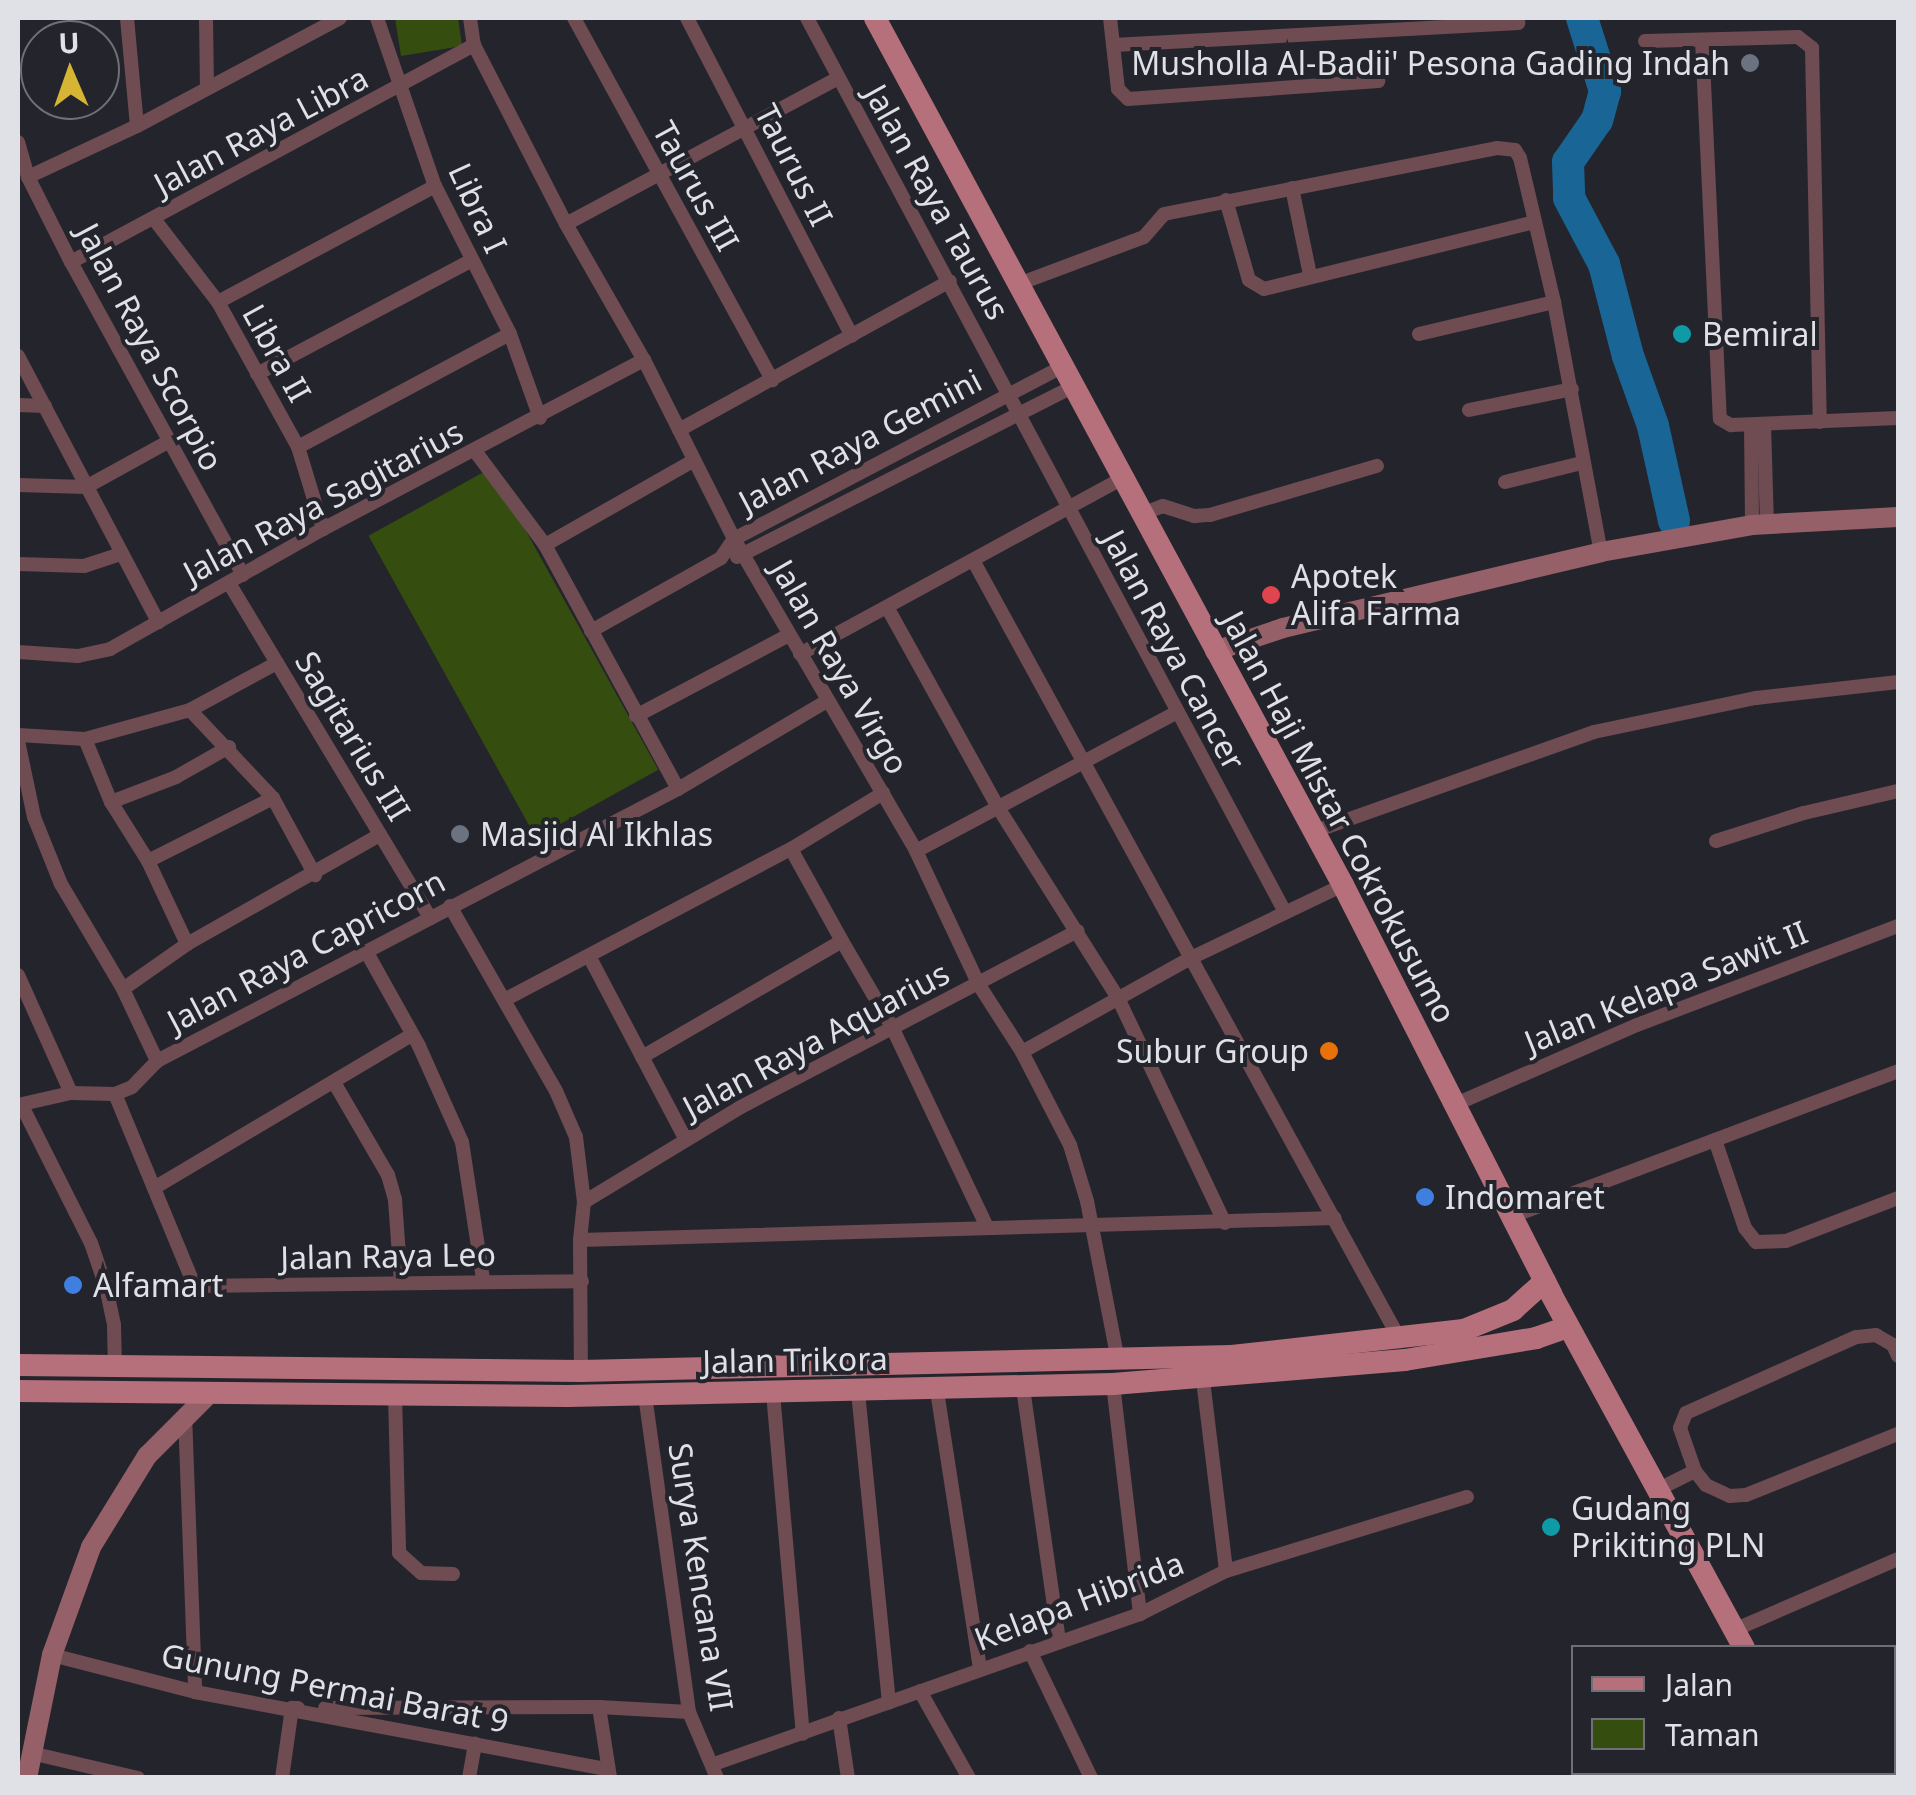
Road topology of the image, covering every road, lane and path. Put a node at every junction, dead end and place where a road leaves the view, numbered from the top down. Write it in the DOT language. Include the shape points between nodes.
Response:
graph roads {
  1 [pos="127,18"];
  2 [pos="206,18"];
  3 [pos="340,18"];
  4 [pos="377,18"];
  5 [pos="470,18"];
  6 [pos="574,18"];
  7 [pos="687,18"];
  8 [pos="808,18"];
  9 [pos="875,18"];
  10 [pos="1110,18"];
  11 [pos="1318,18"];
  12 [pos="1518,24"];
  13 [pos="1320,35"];
  14 [pos="1702,40"];
  15 [pos="1644,41"];
  16 [pos="474,45"];
  17 [pos="1113,45"];
  18 [pos="838,78"];
  19 [pos="1378,81"];
  20 [pos="207,88"];
  21 [pos="398,90"];
  22 [pos="137,126"];
  23 [pos="746,128"];
  24 [pos="18,142"];
  25 [pos="659,176"];
  26 [pos="28,177"];
  27 [pos="435,186"];
  28 [pos="1292,188"];
  29 [pos="1226,200"];
  30 [pos="154,219"];
  31 [pos="1534,222"];
  32 [pos="566,224"];
  33 [pos="472,260"];
  34 [pos="71,262"];
  35 [pos="1310,275"];
  36 [pos="950,282"];
  37 [pos="1021,283"];
  38 [pos="218,302"];
  39 [pos="1554,302"];
  40 [pos="510,334"];
  41 [pos="1419,334"];
  42 [pos="852,336"];
  43 [pos="18,356"];
  44 [pos="644,360"];
  45 [pos="257,374"];
  46 [pos="1067,376"];
  47 [pos="772,380"];
  48 [pos="1572,388"];
  49 [pos="1010,392"];
  50 [pos="18,405"];
  51 [pos="45,406"];
  52 [pos="1469,410"];
  53 [pos="1020,411"];
  54 [pos="540,418"];
  55 [pos="1898,418"];
  56 [pos="1820,422"];
  57 [pos="1758,425"];
  58 [pos="680,430"];
  59 [pos="168,442"];
  60 [pos="298,447"];
  61 [pos="475,451"];
  62 [pos="694,461"];
  63 [pos="1582,463"];
  64 [pos="1377,466"];
  65 [pos="1121,479"];
  66 [pos="1505,482"];
  67 [pos="18,485"];
  68 [pos="86,487"];
  69 [pos="1067,510"];
  70 [pos="1142,514"];
  71 [pos="1898,517"];
  72 [pos="1760,525"];
  73 [pos="323,529"];
  74 [pos="734,539"];
  75 [pos="546,545"];
  76 [pos="1601,552"];
  77 [pos="121,554"];
  78 [pos="744,557"];
  79 [pos="722,558"];
  80 [pos="974,562"];
  81 [pos="18,564"];
  82 [pos="244,574"];
  83 [pos="229,583"];
  84 [pos="887,607"];
  85 [pos="158,622"];
  86 [pos="591,631"];
  87 [pos="789,635"];
  88 [pos="1215,651"];
  89 [pos="18,652"];
  90 [pos="800,654"];
  91 [pos="277,663"];
  92 [pos="1898,682"];
  93 [pos="827,702"];
  94 [pos="190,710"];
  95 [pos="1176,713"];
  96 [pos="636,716"];
  97 [pos="18,738"];
  98 [pos="85,739"];
  99 [pos="229,747"];
  100 [pos="1083,765"];
  101 [pos="678,789"];
  102 [pos="1898,791"];
  103 [pos="883,793"];
  104 [pos="273,798"];
  105 [pos="111,802"];
  106 [pos="999,809"];
  107 [pos="1313,832"];
  108 [pos="380,835"];
  109 [pos="1716,841"];
  110 [pos="791,849"];
  111 [pos="916,851"];
  112 [pos="148,861"];
  113 [pos="315,875"];
  114 [pos="1344,885"];
  115 [pos="450,906"];
  116 [pos="1285,912"];
  117 [pos="430,918"];
  118 [pos="1898,926"];
  119 [pos="1077,931"];
  120 [pos="842,940"];
  121 [pos="186,944"];
  122 [pos="366,951"];
  123 [pos="589,956"];
  124 [pos="1194,957"];
  125 [pos="18,975"];
  126 [pos="979,985"];
  127 [pos="122,989"];
  128 [pos="1118,998"];
  129 [pos="506,999"];
  130 [pos="892,1027"];
  131 [pos="412,1035"];
  132 [pos="1022,1052"];
  133 [pos="642,1056"];
  134 [pos="158,1061"];
  135 [pos="1898,1071"];
  136 [pos="335,1084"];
  137 [pos="71,1093"];
  138 [pos="115,1094"];
  139 [pos="1456,1104"];
  140 [pos="20,1105"];
  141 [pos="686,1140"];
  142 [pos="1715,1140"];
  143 [pos="154,1188"];
  144 [pos="1898,1198"];
  145 [pos="584,1202"];
  146 [pos="1510,1216"];
  147 [pos="1335,1218"];
  148 [pos="1224,1223"];
  149 [pos="1091,1224"];
  150 [pos="986,1226"];
  151 [pos="580,1240"];
  152 [pos="483,1280"];
  153 [pos="582,1281"];
  154 [pos="1545,1281"];
  155 [pos="401,1284"];
  156 [pos="106,1287"];
  157 [pos="195,1287"];
  158 [pos="1568,1327"];
  159 [pos="1399,1338"];
  160 [pos="1896,1348"];
  161 [pos="1118,1360"];
  162 [pos="18,1366"];
  163 [pos="115,1369"];
  164 [pos="412,1369"];
  165 [pos="581,1372"];
  166 [pos="1203,1380"];
  167 [pos="1113,1384"];
  168 [pos="1023,1388"];
  169 [pos="937,1390"];
  170 [pos="18,1391"];
  171 [pos="773,1392"];
  172 [pos="858,1392"];
  173 [pos="209,1394"];
  174 [pos="644,1395"];
  175 [pos="403,1396"];
  176 [pos="185,1413"];
  177 [pos="1898,1434"];
  178 [pos="1696,1471"];
  179 [pos="1659,1489"];
  180 [pos="1467,1497"];
  181 [pos="1898,1559"];
  182 [pos="1226,1572"];
  183 [pos="454,1574"];
  184 [pos="1140,1614"];
  185 [pos="1739,1639"];
  186 [pos="1058,1641"];
  187 [pos="1030,1651"];
  188 [pos="52,1655"];
  189 [pos="980,1668"];
  190 [pos="920,1690"];
  191 [pos="196,1692"];
  192 [pos="889,1702"];
  193 [pos="599,1707"];
  194 [pos="292,1708"];
  195 [pos="689,1712"];
  196 [pos="839,1718"];
  197 [pos="802,1734"];
  198 [pos="475,1744"];
  199 [pos="31,1754"];
  200 [pos="716,1771"];
  201 [pos="609,1773"];
  202 [pos="26,1778"];
  203 [pos="138,1778"];
  204 [pos="282,1778"];
  205 [pos="469,1778"];
  206 [pos="848,1778"];
  207 [pos="969,1778"];
  208 [pos="1091,1778"];
  1 -- 22 [label="street"];
  2 -- 20 [label="street"];
  3 -- 20 [label="street"];
  4 -- 21 [label="street, Libra I"];
  5 -- 16 [label="street, Jalan Raya Virgo"];
  6 -- 25 [label="street, Taurus III"];
  7 -- 23 [label="street, Taurus II"];
  8 -- 18 [label="street, Jalan Raya Taurus"];
  9 -- 37 [label="main road, Jalan Haji Mistar Cokrokusumo"];
  10 -- 17 [label="street"];
  11 -- 13 [label="street"];
  12 -- 13 [label="street"];
  13 -- 17 [label="street"];
  14 -- 15 [label="street"];
  14 -- 56 [label="street" via="1798,37 1812,48"];
  14 -- 57 [label="street" via="1718,415 1731,425"];
  16 -- 21 [label="street, Jalan Raya Libra"];
  16 -- 32 [label="street, Jalan Raya Virgo"];
  17 -- 19 [label="street" via="1118,89 1128,99"];
  18 -- 23 [label="street"];
  18 -- 36 [label="street, Jalan Raya Taurus"];
  20 -- 22 [label="street"];
  21 -- 27 [label="street, Libra I"];
  21 -- 30 [label="street, Jalan Raya Libra"];
  22 -- 26 [label="street"];
  23 -- 25 [label="street"];
  23 -- 42 [label="street, Taurus II"];
  24 -- 26 [label="street, Jalan Raya Scorpio"];
  25 -- 32 [label="street"];
  25 -- 47 [label="street, Taurus III"];
  26 -- 34 [label="street, Jalan Raya Scorpio"];
  27 -- 33 [label="street, Libra I"];
  27 -- 38 [label="street"];
  28 -- 29 [label="street"];
  28 -- 31 [label="street" via="1515,150"];
  28 -- 35 [label="street"];
  29 -- 35 [label="street" via="1250,280 1264,288"];
  29 -- 37 [label="street" via="1164,214 1144,237"];
  30 -- 34 [label="street, Jalan Raya Libra"];
  30 -- 38 [label="street, Libra II"];
  31 -- 35 [label="street"];
  31 -- 39 [label="street"];
  32 -- 44 [label="street, Jalan Raya Virgo"];
  33 -- 40 [label="street, Libra I"];
  33 -- 45 [label="street"];
  34 -- 59 [label="street, Jalan Raya Scorpio"];
  36 -- 42 [label="street"];
  36 -- 49 [label="street, Jalan Raya Taurus"];
  37 -- 46 [label="main road, Jalan Haji Mistar Cokrokusumo"];
  38 -- 45 [label="street, Libra II"];
  39 -- 41 [label="street"];
  39 -- 48 [label="street"];
  40 -- 54 [label="street, Libra I"];
  40 -- 60 [label="street"];
  42 -- 47 [label="street"];
  43 -- 51 [label="street"];
  44 -- 54 [label="street, Jalan Raya Sagitarius"];
  44 -- 58 [label="street, Jalan Raya Virgo"];
  45 -- 60 [label="street, Libra II"];
  46 -- 49 [label="street, Jalan Raya Gemini"];
  46 -- 53 [label="street, Jalan Raya Gemini"];
  46 -- 65 [label="main road, Jalan Haji Mistar Cokrokusumo"];
  47 -- 58 [label="street"];
  48 -- 52 [label="street"];
  48 -- 63 [label="street"];
  49 -- 53 [label="street, Jalan Raya Taurus"];
  49 -- 74 [label="street, Jalan Raya Gemini"];
  50 -- 51 [label="street"];
  51 -- 68 [label="street"];
  53 -- 69 [label="street, Jalan Raya Cancer"];
  53 -- 78 [label="street, Jalan Raya Gemini"];
  54 -- 61 [label="street, Jalan Raya Sagitarius"];
  55 -- 56 [label="street"];
  56 -- 57 [label="street"];
  57 -- 72 [label="street"];
  58 -- 62 [label="street, Jalan Raya Virgo"];
  59 -- 68 [label="street"];
  59 -- 82 [label="street, Jalan Raya Scorpio"];
  60 -- 73 [label="street, Libra II"];
  61 -- 73 [label="street, Jalan Raya Sagitarius"];
  61 -- 75 [label="street"];
  62 -- 74 [label="street, Jalan Raya Virgo"];
  62 -- 75 [label="street"];
  63 -- 66 [label="street"];
  63 -- 76 [label="street"];
  64 -- 70 [label="street" via="1210,515 1163,506"];
  65 -- 69 [label="street"];
  65 -- 70 [label="main road, Jalan Haji Mistar Cokrokusumo"];
  67 -- 68 [label="street"];
  68 -- 77 [label="street"];
  69 -- 80 [label="street"];
  69 -- 95 [label="street, Jalan Raya Cancer"];
  70 -- 88 [label="main road, Jalan Haji Mistar Cokrokusumo"];
  71 -- 72 [label="street"];
  72 -- 76 [label="street"];
  73 -- 82 [label="street, Jalan Raya Sagitarius"];
  74 -- 78 [label="street, Jalan Raya Virgo"];
  74 -- 79 [label="street, Jalan Raya Gemini"];
  75 -- 86 [label="street"];
  76 -- 88 [label="street" via="1283,628"];
  77 -- 81 [label="street" via="84,566"];
  77 -- 85 [label="street"];
  78 -- 79 [label="street, Jalan Raya Gemini"];
  78 -- 87 [label="street, Jalan Raya Virgo"];
  79 -- 86 [label="street"];
  80 -- 84 [label="street"];
  80 -- 100 [label="street"];
  82 -- 83 [label="street, Jalan Raya Sagitarius"];
  83 -- 85 [label="street, Jalan Raya Sagitarius"];
  83 -- 91 [label="street, Sagitarius III"];
  84 -- 90 [label="street"];
  84 -- 106 [label="street"];
  85 -- 89 [label="street, Jalan Raya Sagitarius" via="94,654"];
  86 -- 96 [label="street"];
  87 -- 90 [label="street, Jalan Raya Virgo"];
  87 -- 96 [label="street"];
  88 -- 107 [label="main road, Jalan Haji Mistar Cokrokusumo"];
  90 -- 93 [label="street, Jalan Raya Virgo"];
  91 -- 94 [label="street"];
  91 -- 108 [label="street, Sagitarius III"];
  92 -- 107 [label="street" via="1756,698 1594,732"];
  93 -- 101 [label="street, Jalan Raya Capricorn"];
  93 -- 103 [label="street, Jalan Raya Virgo"];
  94 -- 98 [label="street"];
  94 -- 99 [label="street"];
  95 -- 100 [label="street"];
  95 -- 116 [label="street, Jalan Raya Cancer"];
  96 -- 101 [label="street"];
  97 -- 98 [label="street"];
  97 -- 127 [label="street" via="34,817 61,884"];
  98 -- 105 [label="street"];
  99 -- 104 [label="street"];
  99 -- 105 [label="street"];
  100 -- 106 [label="street"];
  100 -- 124 [label="street"];
  101 -- 115 [label="street, Jalan Raya Capricorn"];
  102 -- 109 [label="street"];
  103 -- 110 [label="street"];
  103 -- 111 [label="street, Jalan Raya Virgo"];
  104 -- 112 [label="street"];
  104 -- 113 [label="street"];
  105 -- 112 [label="street"];
  106 -- 111 [label="street"];
  106 -- 119 [label="street"];
  107 -- 114 [label="main road, Jalan Haji Mistar Cokrokusumo"];
  108 -- 113 [label="street"];
  108 -- 117 [label="street, Sagitarius III"];
  110 -- 120 [label="street"];
  110 -- 123 [label="street"];
  111 -- 126 [label="street, Jalan Raya Virgo"];
  112 -- 121 [label="street"];
  113 -- 121 [label="street"];
  114 -- 116 [label="street"];
  114 -- 139 [label="main road, Jalan Haji Mistar Cokrokusumo"];
  115 -- 117 [label="street, Jalan Raya Capricorn"];
  115 -- 129 [label="street"];
  116 -- 124 [label="street"];
  117 -- 122 [label="street, Jalan Raya Capricorn"];
  118 -- 139 [label="street, Jalan Kelapa Sawit II" via="1636,1025"];
  119 -- 126 [label="street, Jalan Raya Aquarius"];
  119 -- 128 [label="street"];
  120 -- 130 [label="street"];
  120 -- 133 [label="street"];
  121 -- 127 [label="street"];
  122 -- 131 [label="street"];
  122 -- 134 [label="street, Jalan Raya Capricorn"];
  123 -- 129 [label="street"];
  123 -- 133 [label="street"];
  124 -- 128 [label="street"];
  124 -- 147 [label="street"];
  125 -- 137 [label="street"];
  126 -- 130 [label="street, Jalan Raya Aquarius"];
  126 -- 132 [label="street, Jalan Raya Virgo"];
  127 -- 134 [label="street"];
  128 -- 132 [label="street"];
  128 -- 148 [label="street"];
  129 -- 145 [label="street" via="576,1137"];
  130 -- 141 [label="street, Jalan Raya Aquarius"];
  130 -- 150 [label="street"];
  131 -- 136 [label="street"];
  131 -- 152 [label="street" via="462,1142"];
  132 -- 149 [label="street, Jalan Raya Virgo" via="1070,1145"];
  133 -- 141 [label="street"];
  134 -- 138 [label="street, Jalan Raya Capricorn"];
  135 -- 142 [label="street"];
  136 -- 143 [label="street"];
  136 -- 155 [label="street" via="388,1175"];
  137 -- 138 [label="street"];
  137 -- 140 [label="street"];
  138 -- 143 [label="street"];
  139 -- 146 [label="main road, Jalan Haji Mistar Cokrokusumo"];
  140 -- 156 [label="street"];
  141 -- 145 [label="street, Jalan Raya Aquarius"];
  142 -- 144 [label="street" via="1756,1242 1786,1240"];
  142 -- 146 [label="street"];
  143 -- 157 [label="street"];
  145 -- 151 [label="street"];
  146 -- 154 [label="main road, Jalan Haji Mistar Cokrokusumo"];
  147 -- 148 [label="street"];
  147 -- 159 [label="street"];
  148 -- 149 [label="street"];
  149 -- 150 [label="street"];
  149 -- 161 [label="street, Jalan Raya Virgo"];
  150 -- 151 [label="street"];
  151 -- 153 [label="street"];
  152 -- 153 [label="street, Jalan Raya Leo"];
  152 -- 155 [label="street, Jalan Raya Leo"];
  153 -- 165 [label="street"];
  154 -- 158 [label="main road, Jalan Haji Mistar Cokrokusumo"];
  154 -- 159 [label="main road, Jalan Trikora" via="1492,1321"];
  155 -- 157 [label="street, Jalan Raya Leo"];
  156 -- 157 [label="street, Jalan Raya Leo"];
  156 -- 163 [label="street"];
  158 -- 166 [label="main road, Jalan Trikora" via="1405,1360"];
  158 -- 179 [label="main road, Jalan Haji Mistar Cokrokusumo"];
  159 -- 161 [label="main road, Jalan Trikora"];
  160 -- 178 [label="street" via="1876,1335 1856,1337 1686,1413 1680,1428"];
  161 -- 165 [label="main road, Jalan Trikora"];
  162 -- 163 [label="main road, Jalan Trikora"];
  163 -- 164 [label="main road, Jalan Trikora"];
  164 -- 165 [label="main road, Jalan Trikora"];
  164 -- 175 [label="main road"];
  166 -- 167 [label="main road, Jalan Trikora"];
  166 -- 182 [label="street"];
  167 -- 168 [label="main road, Jalan Trikora"];
  167 -- 184 [label="street"];
  168 -- 169 [label="main road, Jalan Trikora"];
  168 -- 186 [label="street"];
  169 -- 172 [label="main road, Jalan Trikora"];
  169 -- 189 [label="street"];
  170 -- 173 [label="main road, Jalan Trikora"];
  171 -- 172 [label="main road, Jalan Trikora"];
  171 -- 174 [label="main road, Jalan Trikora"];
  171 -- 197 [label="street"];
  172 -- 192 [label="street"];
  173 -- 175 [label="main road, Jalan Trikora"];
  173 -- 176 [label="street"];
  174 -- 175 [label="main road, Jalan Trikora"];
  174 -- 195 [label="street, Surya Kencana VII"];
  175 -- 183 [label="street" via="399,1553 421,1573"];
  176 -- 188 [label="street" via="115,1502 91,1547"];
  176 -- 191 [label="street"];
  177 -- 178 [label="street" via="1746,1494 1718,1494"];
  178 -- 179 [label="street"];
  179 -- 185 [label="main road, Jalan Haji Mistar Cokrokusumo"];
  180 -- 182 [label="street, Kelapa Hibrida"];
  181 -- 185 [label="street"];
  182 -- 184 [label="street, Kelapa Hibrida"];
  184 -- 186 [label="street, Kelapa Hibrida"];
  186 -- 187 [label="street, Kelapa Hibrida"];
  187 -- 189 [label="street, Kelapa Hibrida"];
  187 -- 208 [label="street"];
  188 -- 191 [label="street, Gunung Permai Barat 9"];
  188 -- 199 [label="street"];
  189 -- 190 [label="street, Kelapa Hibrida"];
  190 -- 192 [label="street, Kelapa Hibrida"];
  190 -- 207 [label="street"];
  191 -- 194 [label="street, Gunung Permai Barat 9"];
  192 -- 196 [label="street, Kelapa Hibrida"];
  193 -- 194 [label="street"];
  193 -- 195 [label="street"];
  193 -- 201 [label="street"];
  194 -- 198 [label="street, Gunung Permai Barat 9"];
  194 -- 204 [label="street"];
  195 -- 200 [label="street, Surya Kencana VII"];
  196 -- 197 [label="street, Kelapa Hibrida"];
  196 -- 206 [label="street"];
  197 -- 200 [label="street, Kelapa Hibrida"];
  198 -- 201 [label="street, Gunung Permai Barat 9"];
  198 -- 205 [label="street"];
  199 -- 202 [label="street"];
  199 -- 203 [label="street"];
}
